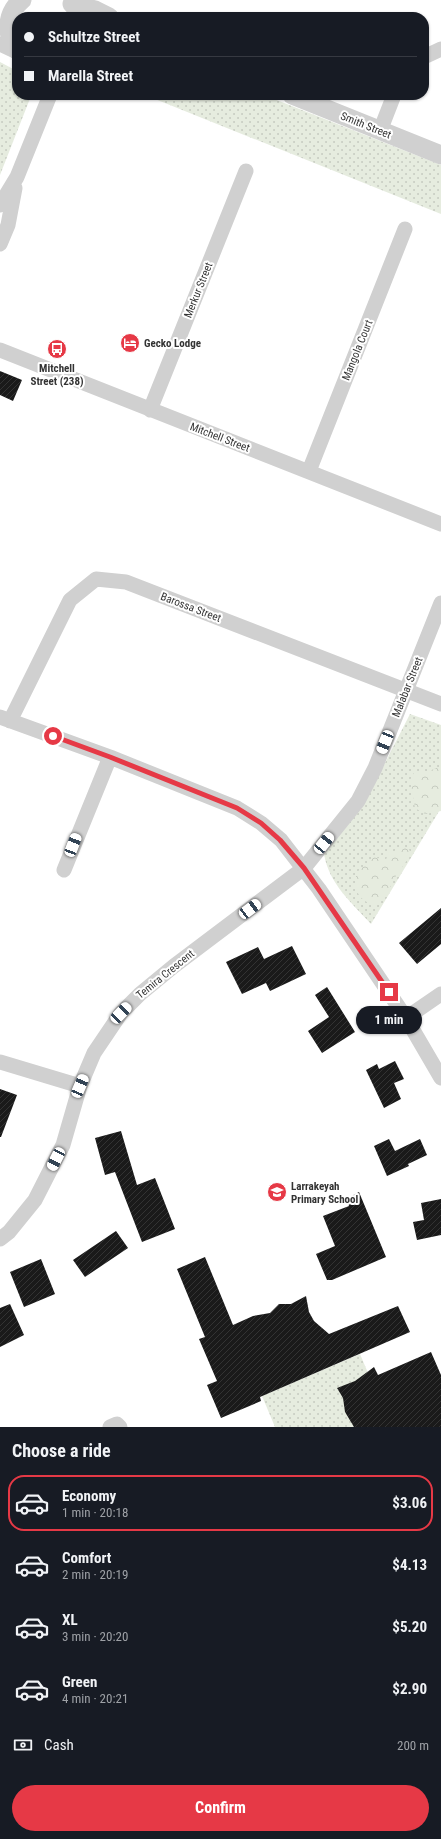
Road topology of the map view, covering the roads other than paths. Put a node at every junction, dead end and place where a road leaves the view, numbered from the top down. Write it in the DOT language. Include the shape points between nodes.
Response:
graph roads {
  1 [pos="72,7"];
  2 [pos="99,12"];
  3 [pos="12,14"];
  4 [pos="12,40"];
  5 [pos="0,44"];
  6 [pos="12,49"];
  7 [pos="441,49"];
  8 [pos="429,55"];
  9 [pos="47,100"];
  10 [pos="304,100"];
  11 [pos="392,100"];
  12 [pos="380,131"];
  13 [pos="441,155"];
  14 [pos="246,170"];
  15 [pos="17,177"];
  16 [pos="0,205"];
  17 [pos="405,229"];
  18 [pos="0,244"];
  19 [pos="0,350"];
  20 [pos="150,410"];
  21 [pos="309,471"];
  22 [pos="441,524"];
  23 [pos="441,603"];
  24 [pos="406,690"];
  25 [pos="441,704"];
  26 [pos="5,719"];
  27 [pos="110,757"];
  28 [pos="304,868"];
  29 [pos="64,870"];
  30 [pos="441,994"];
  31 [pos="406,1018"];
  32 [pos="0,1062"];
  33 [pos="441,1078"];
  34 [pos="80,1086"];
  35 [pos="0,1239"];
  1 -- 2 [label="street"];
  3 -- 4 [label="street" via="9,34"];
  5 -- 6 [label="street"];
  7 -- 8 [label="street"];
  9 -- 15 [label="street"];
  10 -- 12 [label="street, Smith Street"];
  11 -- 12 [label="street"];
  12 -- 13 [label="street, Smith Street"];
  14 -- 20 [label="street, Merkur Street"];
  15 -- 16 [label="street"];
  15 -- 18 [label="street" via="8,224"];
  17 -- 21 [label="street, Mangola Court"];
  19 -- 20 [label="street, Mitchell Street"];
  20 -- 21 [label="street, Mitchell Street"];
  21 -- 22 [label="street, Mitchell Street"];
  23 -- 24 [label="street, Malabar Street"];
  24 -- 25 [label="street, Barossa Street"];
  24 -- 26 [label="street, Barossa Street" via="126,582 96,579 70,600"];
  24 -- 28 [label="street, Malabar Street" via="375,768 358,801"];
  26 -- 27 [label="street"];
  27 -- 28 [label="street" via="237,808 261,823 280,840"];
  27 -- 29 [label="street"];
  28 -- 31 [label="street"];
  28 -- 34 [label="street, Temira Crescent" via="178,962 140,994 107,1032 94,1052"];
  30 -- 31 [label="street"];
  31 -- 33 [label="street"];
  32 -- 34 [label="street"];
  34 -- 35 [label="street, Temira Crescent" via="63,1145 36,1200"];
}
